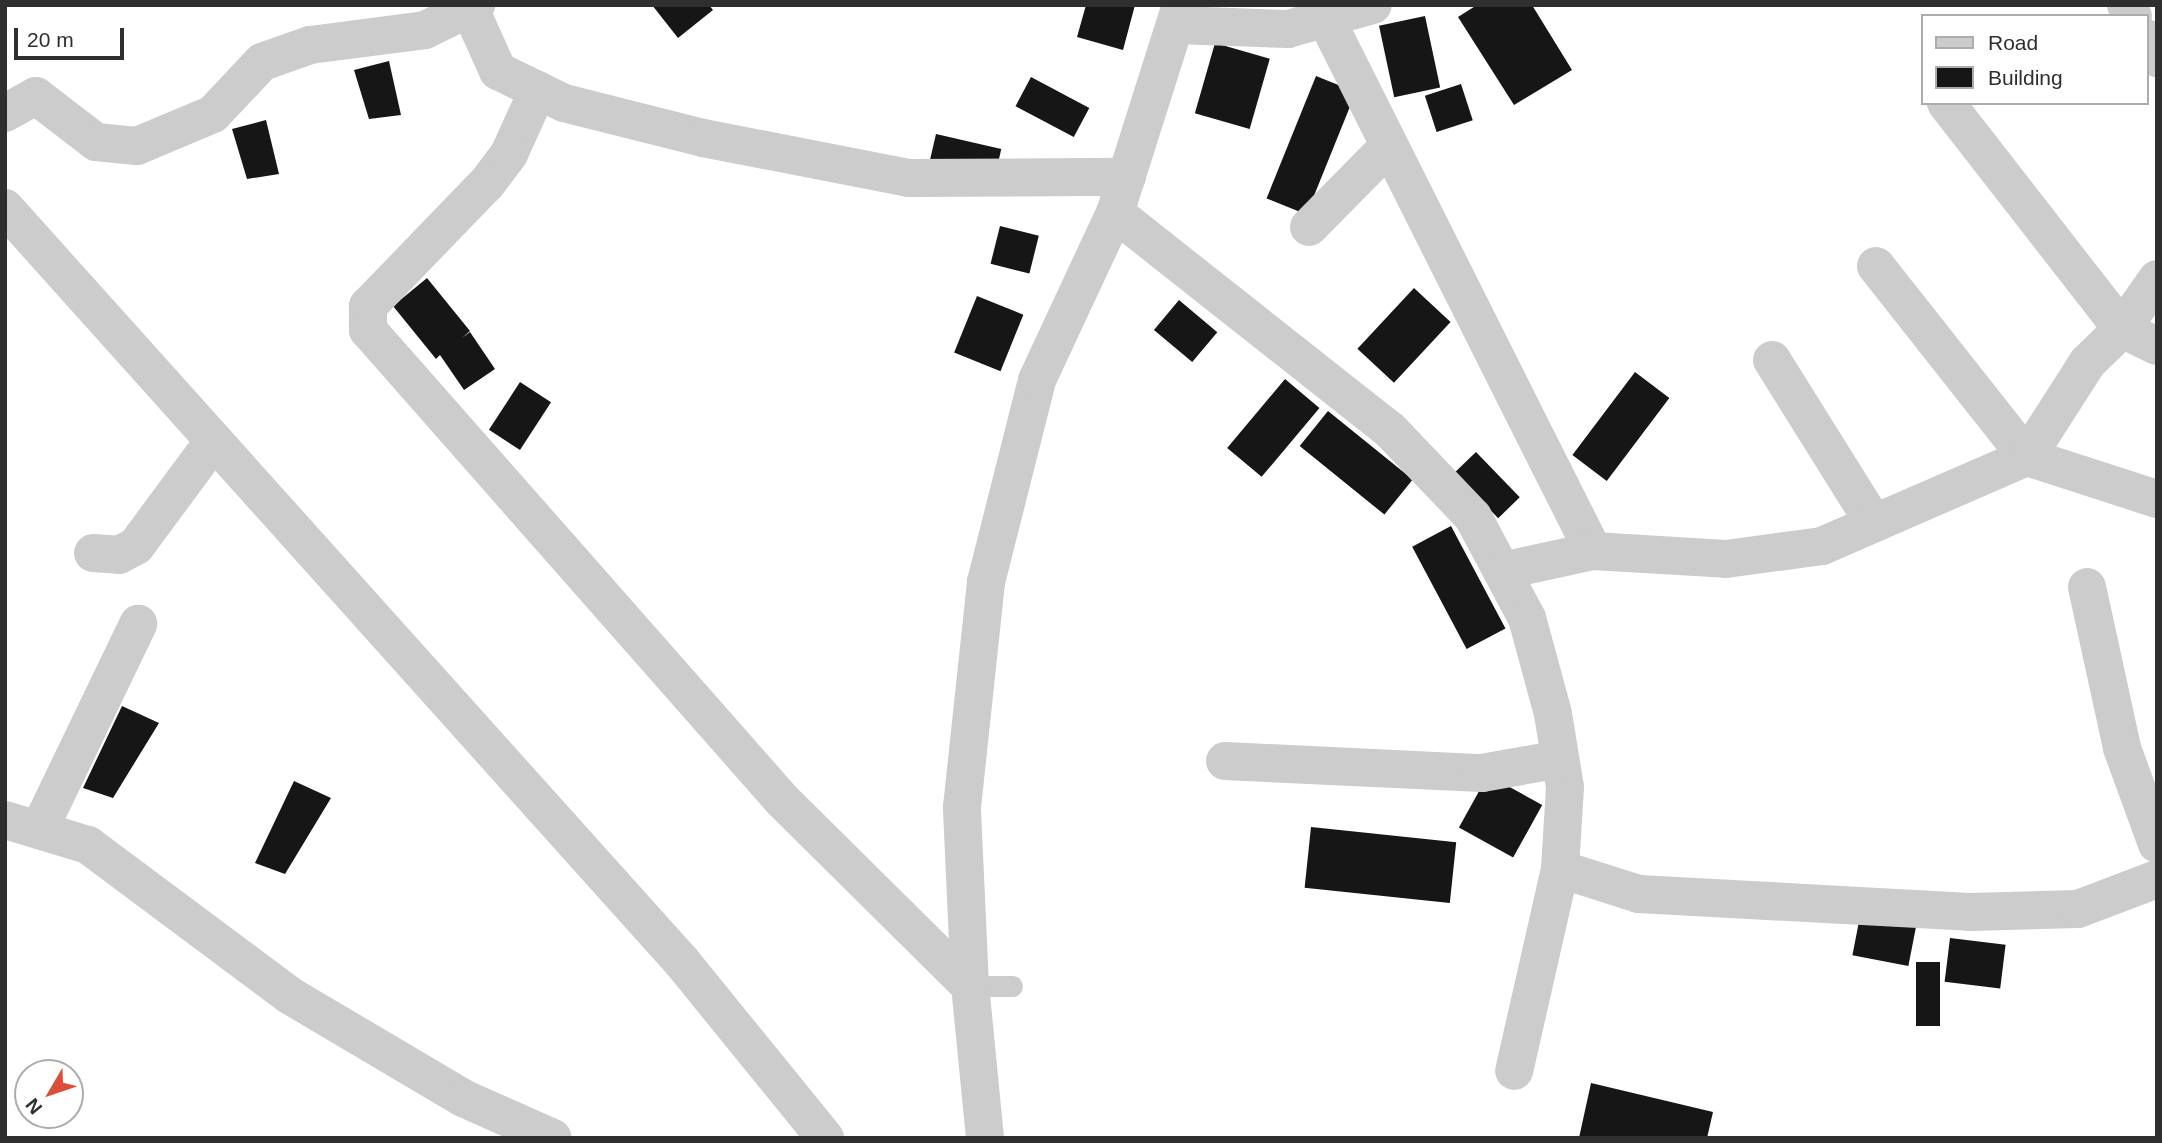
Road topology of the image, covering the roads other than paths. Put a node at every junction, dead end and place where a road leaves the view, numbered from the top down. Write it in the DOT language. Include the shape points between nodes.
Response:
graph roads {
  1 [pos="1373,5"];
  2 [pos="474,8"];
  3 [pos="1179,15"];
  4 [pos="1326,19"];
  5 [pos="2148,42"];
  6 [pos="2157,58"];
  7 [pos="538,90"];
  8 [pos="1947,105"];
  9 [pos="5,113"];
  10 [pos="1389,146"];
  11 [pos="1127,177"];
  12 [pos="5,208"];
  13 [pos="1115,213"];
  14 [pos="1309,227"];
  15 [pos="1875,266"];
  16 [pos="2157,279"];
  17 [pos="2122,329"];
  18 [pos="2157,346"];
  19 [pos="1772,360"];
  20 [pos="213,442"];
  21 [pos="2027,457"];
  22 [pos="2157,499"];
  23 [pos="1874,523"];
  24 [pos="1593,551"];
  25 [pos="93,554"];
  26 [pos="1502,571"];
  27 [pos="2087,587"];
  28 [pos="138,624"];
  29 [pos="1560,759"];
  30 [pos="1225,761"];
  31 [pos="22,825"];
  32 [pos="2157,844"];
  33 [pos="1560,869"];
  34 [pos="2157,879"];
  35 [pos="970,986"];
  36 [pos="1012,986"];
  37 [pos="1514,1071"];
  38 [pos="553,1138"];
  39 [pos="825,1138"];
  40 [pos="985,1138"];
  1 -- 4 [label="street"];
  2 -- 7 [label="street" via="498,71"];
  2 -- 9 [label="street" via="425,30 310,45 262,62 213,114 137,146 96,142 36,96"];
  3 -- 4 [label="street" via="1288,29"];
  3 -- 11 [label="street"];
  4 -- 10 [label="street"];
  5 -- 6 [label="street"];
  7 -- 11 [label="street" via="564,103 703,138 908,178"];
  7 -- 35 [label="street" via="509,154 486,184 368,306 368,330 782,800"];
  8 -- 17 [label="street"];
  10 -- 14 [label="street"];
  10 -- 24 [label="street"];
  11 -- 13 [label="street"];
  12 -- 20 [label="street"];
  13 -- 26 [label="street" via="1390,430 1473,517"];
  13 -- 35 [label="street" via="1037,380 986,582 962,807"];
  15 -- 21 [label="street"];
  16 -- 17 [label="street"];
  17 -- 18 [label="street"];
  17 -- 21 [label="street" via="2087,363"];
  19 -- 23 [label="street"];
  20 -- 25 [label="street" via="136,546 119,555"];
  20 -- 39 [label="street" via="682,962"];
  21 -- 22 [label="street"];
  21 -- 23 [label="street"];
  23 -- 24 [label="street" via="1822,546 1726,559"];
  24 -- 26 [label="street"];
  26 -- 29 [label="street" via="1527,618"];
  27 -- 32 [label="street" via="2122,748"];
  28 -- 31 [label="street"];
  29 -- 30 [label="street" via="1482,773"];
  29 -- 33 [label="street" via="1565,787"];
  31 -- 38 [label="street" via="88,845 289,995 463,1098"];
  33 -- 34 [label="street" via="1639,894 1970,912 2078,909"];
  33 -- 37 [label="street"];
  35 -- 36 [label="lane"];
  35 -- 40 [label="street"];
}
